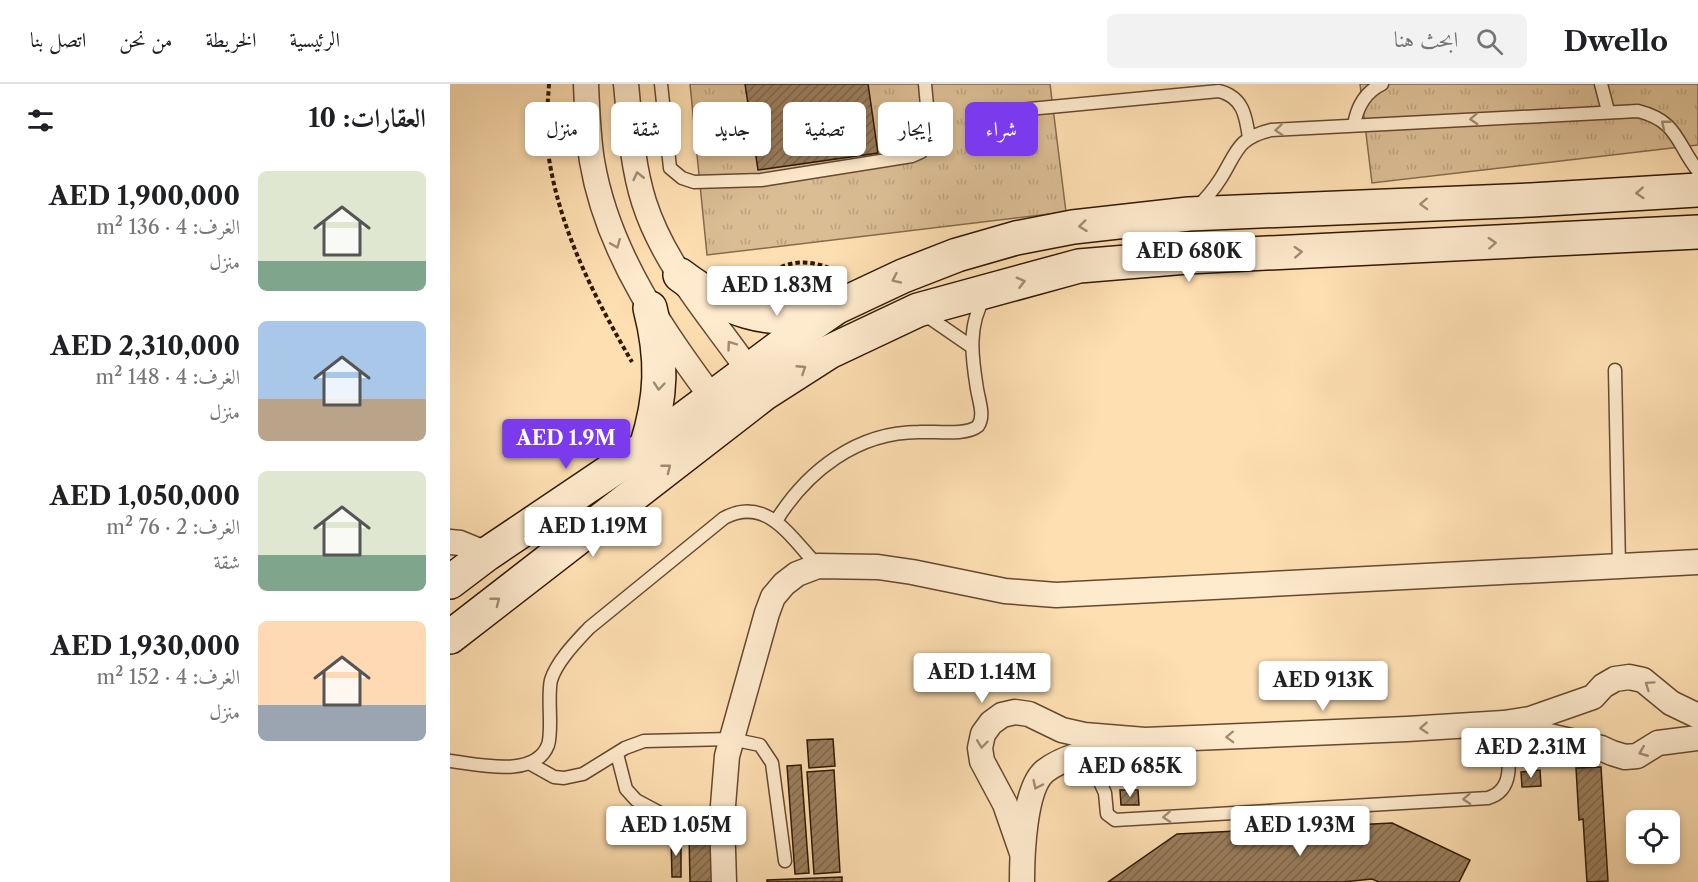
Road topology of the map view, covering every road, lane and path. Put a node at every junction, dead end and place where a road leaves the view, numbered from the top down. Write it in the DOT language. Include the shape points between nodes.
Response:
graph roads {
  1 [pos="549,84"];
  2 [pos="586,84"];
  3 [pos="626,84"];
  4 [pos="661,84"];
  5 [pos="925,84"];
  6 [pos="1382,84"];
  7 [pos="1601,84"];
  8 [pos="1038,108"];
  9 [pos="1608,111"];
  10 [pos="1354,125"];
  11 [pos="1249,138"];
  12 [pos="1698,171"];
  13 [pos="1698,189"];
  14 [pos="1189,214"];
  15 [pos="1698,232"];
  16 [pos="829,268"];
  17 [pos="680,275"];
  18 [pos="989,291"];
  19 [pos="837,307"];
  20 [pos="650,308"];
  21 [pos="918,310"];
  22 [pos="751,313"];
  23 [pos="972,347"];
  24 [pos="635,367"];
  25 [pos="1615,370"];
  26 [pos="757,382"];
  27 [pos="720,409"];
  28 [pos="646,447"];
  29 [pos="776,521"];
  30 [pos="450,542"];
  31 [pos="487,554"];
  32 [pos="1698,562"];
  33 [pos="818,566"];
  34 [pos="1619,566"];
  35 [pos="450,582"];
  36 [pos="450,637"];
  37 [pos="1504,723"];
  38 [pos="1697,735"];
  39 [pos="731,739"];
  40 [pos="1145,740"];
  41 [pos="1087,753"];
  42 [pos="617,754"];
  43 [pos="450,761"];
  44 [pos="529,763"];
  45 [pos="722,818"];
  46 [pos="1022,854"];
  47 [pos="785,861"];
  48 [pos="724,882"];
  49 [pos="1022,882"];
  1 -- 24 [label="path" via="547,143 571,241 606,318"];
  2 -- 20 [label="street, one-way" via="598,192 620,252"];
  17 -- 3 [label="street, one-way" via="644,202 633,150"];
  4 -- 5 [label="lane" via="670,168 694,182 761,180 912,156 921,152 930,139"];
  6 -- 10 [label="lane" via="1361,103"];
  7 -- 9 [label="lane"];
  8 -- 11 [label="lane" via="1219,91 1240,103"];
  9 -- 10 [label="lane, one-way"];
  12 -- 9 [label="lane, one-way" via="1679,138 1660,119 1638,111"];
  10 -- 11 [label="lane, one-way" via="1271,130"];
  11 -- 14 [label="lane" via="1232,156 1212,191"];
  13 -- 14 [label="street, one-way"];
  14 -- 19 [label="street, one-way" via="1073,227 1016,238 957,255"];
  18 -- 15 [label="street, one-way" via="1098,264"];
  16 -- 22 [label="path" via="802,261 776,270 765,279"];
  17 -- 22 [label="street" via="712,297"];
  26 -- 17 [label="street, one-way"];
  18 -- 21 [label="street"];
  18 -- 23 [label="lane" via="974,321"];
  19 -- 22 [label="street" via="786,318"];
  19 -- 26 [label="street" via="785,343"];
  20 -- 27 [label="street"];
  20 -- 28 [label="street, one-way" via="660,378"];
  21 -- 23 [label="lane"];
  26 -- 21 [label="street, one-way"];
  23 -- 29 [label="lane" via="982,416 978,426 968,432 890,435 844,452 805,482"];
  25 -- 34 [label="lane"];
  26 -- 27 [label="street"];
  27 -- 28 [label="street"];
  36 -- 27 [label="street, one-way"];
  28 -- 31 [label="street"];
  29 -- 33 [label="lane"];
  29 -- 44 [label="lane" via="766,514 745,510 724,518 590,628 551,680 548,744"];
  30 -- 31 [label="street"];
  31 -- 35 [label="street"];
  32 -- 34 [label="street"];
  33 -- 34 [label="street" via="878,567 1005,591 1056,595"];
  33 -- 39 [label="street" via="797,574 773,597"];
  38 -- 37 [label="street, one-way" via="1658,743 1637,756 1624,757"];
  38 -- 37 [label="street, one-way" via="1671,703 1643,680 1629,677 1615,679 1593,697 1558,710"];
  37 -- 40 [label="street, one-way"];
  37 -- 41 [label="lane, one-way" via="1508,778 1501,792 1488,798 1115,820 1107,814 1105,793"];
  39 -- 42 [label="lane" via="644,741"];
  39 -- 45 [label="street"];
  39 -- 47 [label="lane" via="760,745 772,763"];
  40 -- 41 [label="street"];
  40 -- 46 [label="street, one-way" via="1084,735 1015,712 991,723 983,734 982,761 1005,804"];
  41 -- 46 [label="street, one-way" via="1053,766 1036,781"];
  42 -- 44 [label="lane" via="583,774 564,778"];
  42 -- 45 [label="lane" via="626,789 636,800 678,820"];
  43 -- 44 [label="lane" via="517,767"];
  45 -- 48 [label="street"];
  46 -- 49 [label="street"];
}
